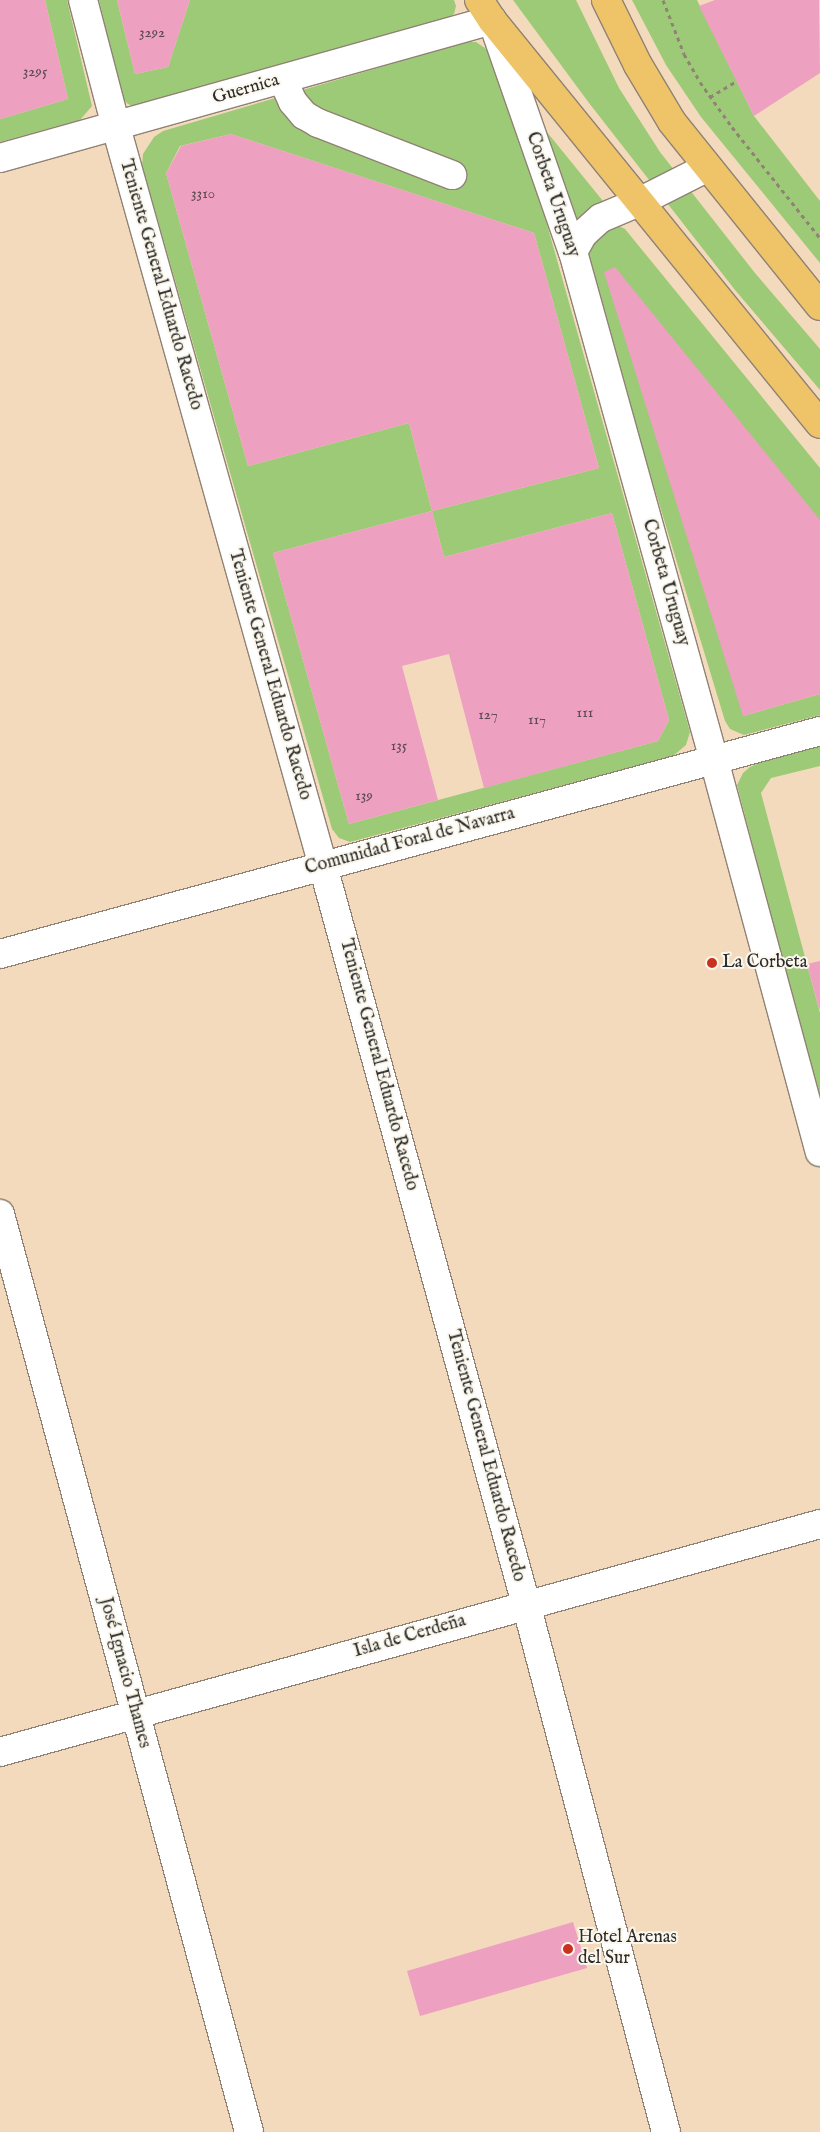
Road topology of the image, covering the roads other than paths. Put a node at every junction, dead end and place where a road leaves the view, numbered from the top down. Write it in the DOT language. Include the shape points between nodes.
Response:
graph roads {
  1 [pos="83,0"];
  2 [pos="606,0"];
  3 [pos="486,10"];
  4 [pos="283,80"];
  5 [pos="116,127"];
  6 [pos="0,158"];
  7 [pos="708,167"];
  8 [pos="452,175"];
  9 [pos="639,202"];
  10 [pos="573,252"];
  11 [pos="820,306"];
  12 [pos="820,424"];
  13 [pos="820,731"];
  14 [pos="714,760"];
  15 [pos="323,866"];
  16 [pos="0,954"];
  17 [pos="820,1152"];
  18 [pos="0,1214"];
  19 [pos="820,1524"];
  20 [pos="526,1604"];
  21 [pos="136,1715"];
  22 [pos="0,1752"];
  23 [pos="249,2132"];
  24 [pos="666,2132"];
  1 -- 5 [label="street, Teniente General Eduardo Racedo"];
  2 -- 7 [label="main road" via="638,65 672,122"];
  3 -- 4 [label="street, Guernica"];
  3 -- 9 [label="main road"];
  3 -- 10 [label="street, Corbeta Uruguay"];
  4 -- 5 [label="street, Guernica"];
  4 -- 8 [label="street" via="293,102 304,115 318,123"];
  5 -- 6 [label="street, Guernica"];
  5 -- 15 [label="street, Teniente General Eduardo Racedo"];
  7 -- 9 [label="street"];
  7 -- 11 [label="main road"];
  9 -- 10 [label="street" via="601,218 578,240"];
  9 -- 12 [label="main road"];
  10 -- 14 [label="street, Corbeta Uruguay"];
  13 -- 14 [label="street, Comunidad Foral de Navarra"];
  14 -- 15 [label="street, Comunidad Foral de Navarra"];
  14 -- 17 [label="street, Corbeta Uruguay"];
  15 -- 16 [label="street, Comunidad Foral de Navarra"];
  15 -- 20 [label="street, Teniente General Eduardo Racedo"];
  18 -- 21 [label="street, José Ignacio Thames"];
  19 -- 20 [label="street, Isla de Cerdeña"];
  20 -- 21 [label="street, Isla de Cerdeña"];
  20 -- 24 [label="street, Teniente General Eduardo Racedo"];
  21 -- 22 [label="street, Isla de Cerdeña"];
  21 -- 23 [label="street, José Ignacio Thames"];
}
